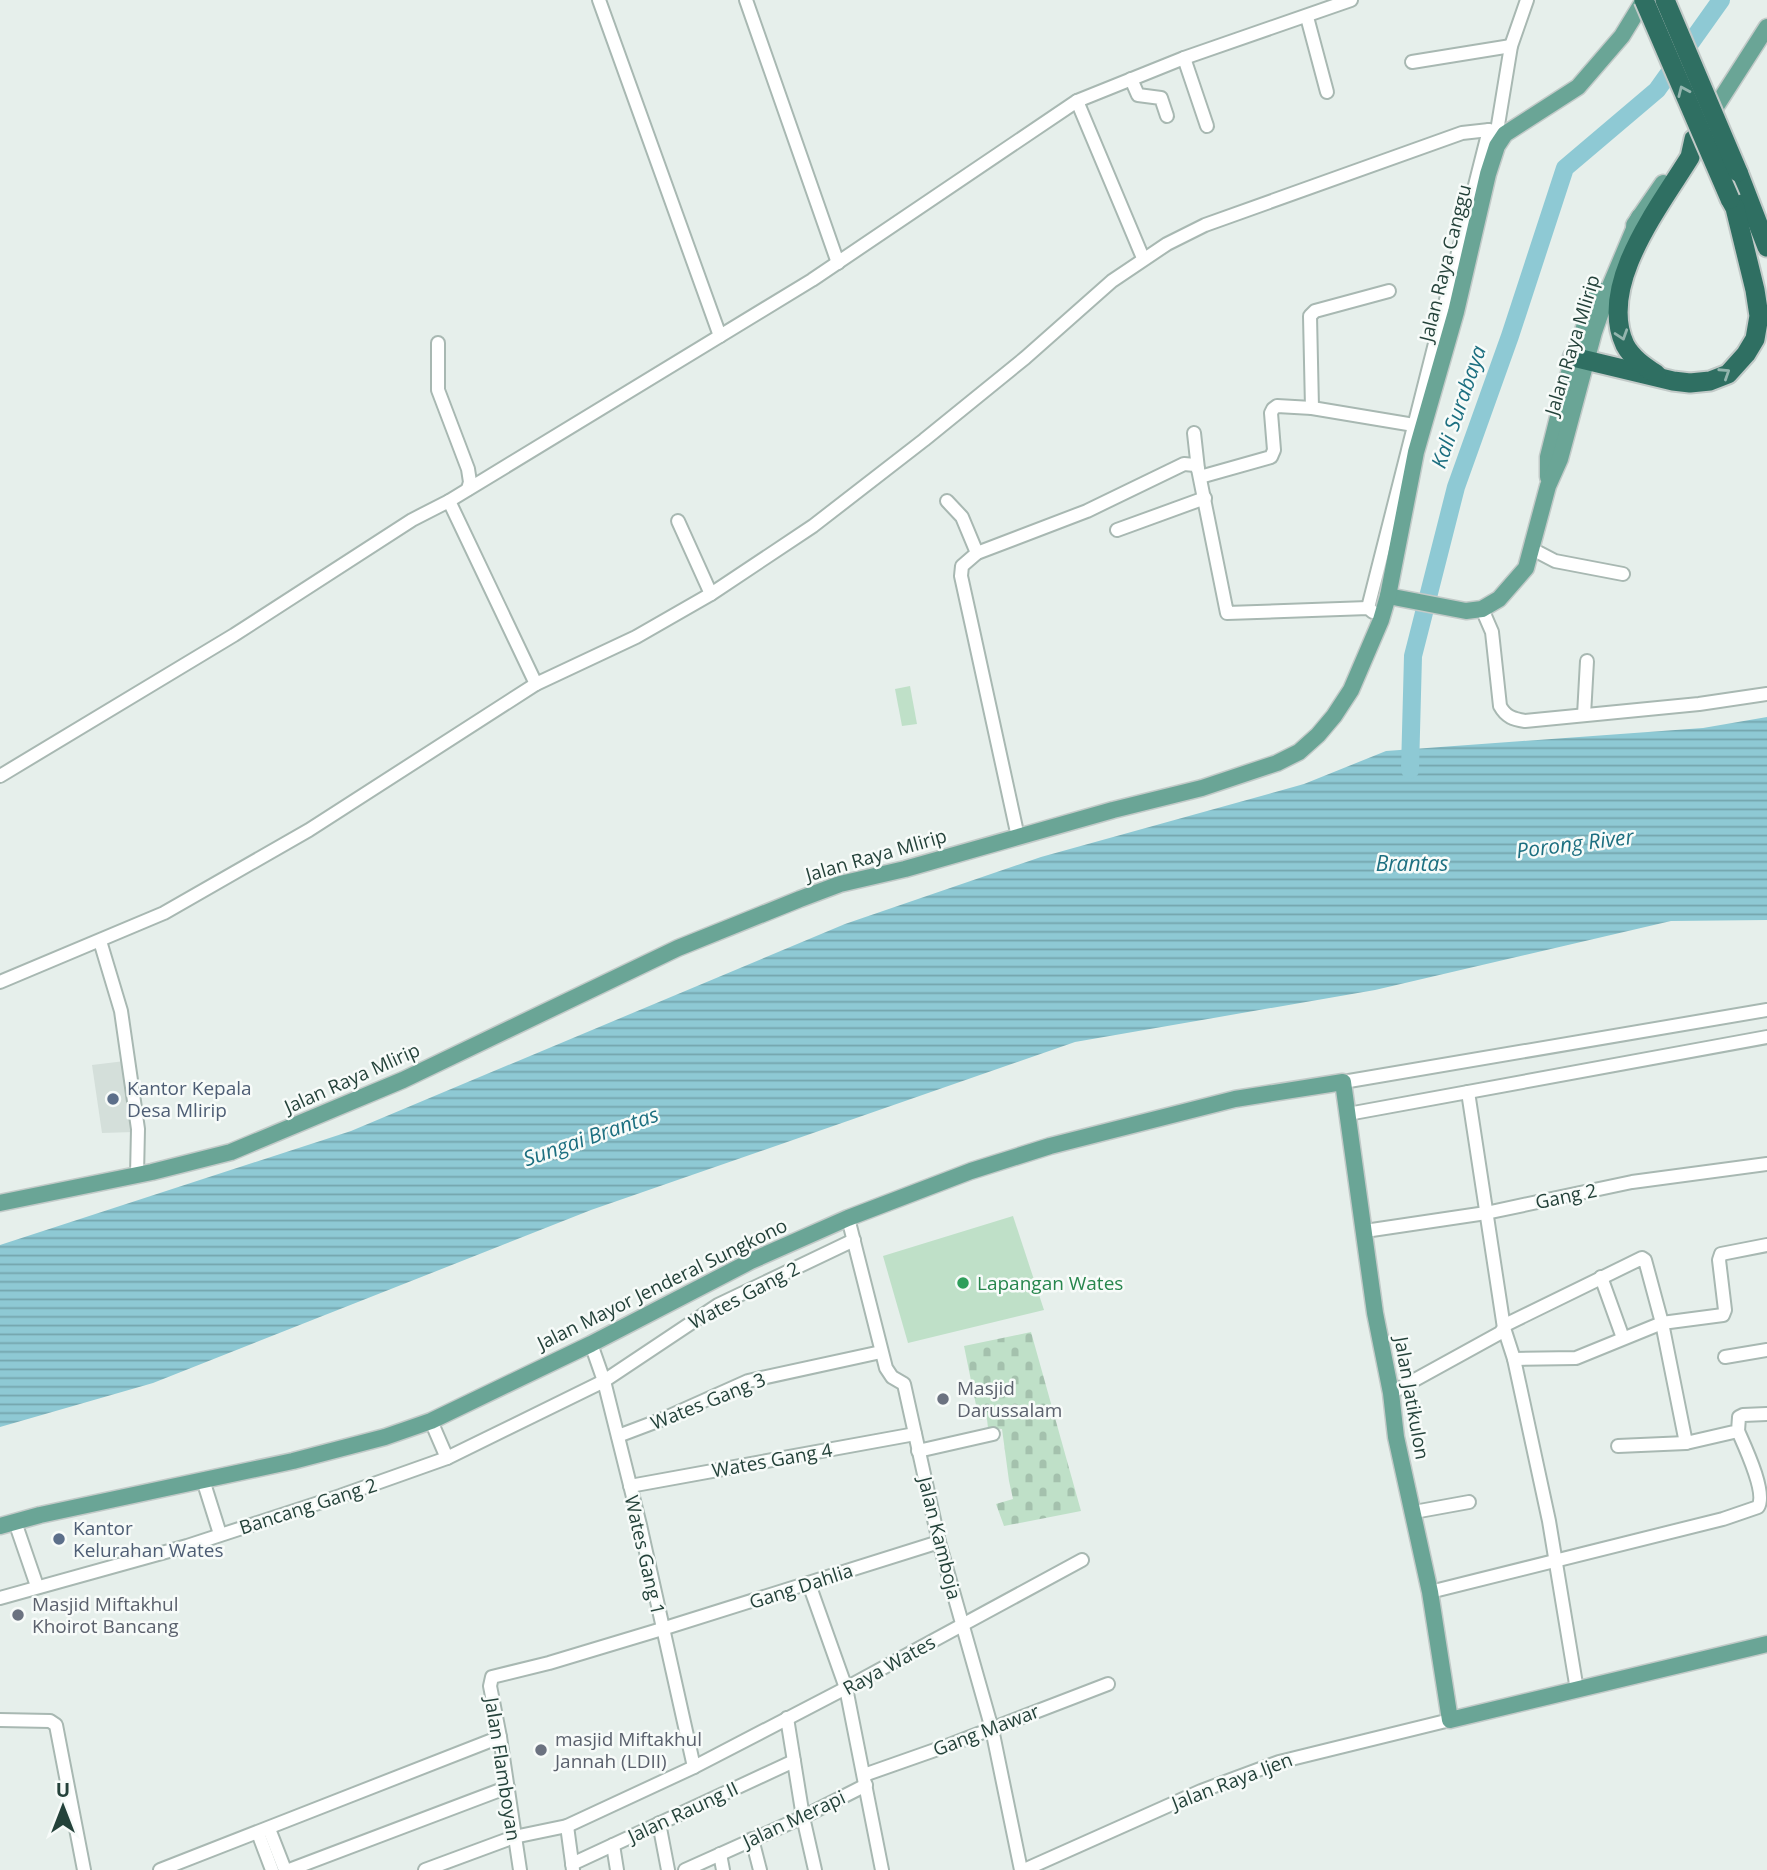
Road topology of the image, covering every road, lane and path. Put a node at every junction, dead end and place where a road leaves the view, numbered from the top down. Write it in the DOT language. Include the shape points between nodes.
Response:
graph roads {
  1 [pos="599,0"];
  2 [pos="746,0"];
  3 [pos="1351,0"];
  4 [pos="1527,0"];
  5 [pos="1644,0"];
  6 [pos="1665,0"];
  7 [pos="1307,17"];
  8 [pos="1767,27"];
  9 [pos="1511,46"];
  10 [pos="1184,58"];
  11 [pos="1412,62"];
  12 [pos="1130,79"];
  13 [pos="1327,92"];
  14 [pos="1077,101"];
  15 [pos="1167,116"];
  16 [pos="1207,126"];
  17 [pos="1497,132"];
  18 [pos="1694,139"];
  19 [pos="1732,203"];
  20 [pos="1767,247"];
  21 [pos="1143,258"];
  22 [pos="838,262"];
  23 [pos="1767,284"];
  24 [pos="1389,291"];
  25 [pos="720,336"];
  26 [pos="438,343"];
  27 [pos="1579,359"];
  28 [pos="1660,377"];
  29 [pos="1312,408"];
  30 [pos="1414,425"];
  31 [pos="1194,433"];
  32 [pos="1199,473"];
  33 [pos="468,489"];
  34 [pos="1206,498"];
  35 [pos="449,500"];
  36 [pos="947,501"];
  37 [pos="678,521"];
  38 [pos="1117,530"];
  39 [pos="1532,549"];
  40 [pos="977,553"];
  41 [pos="1623,574"];
  42 [pos="711,594"];
  43 [pos="1388,596"];
  44 [pos="1368,608"];
  45 [pos="1474,610"];
  46 [pos="1381,620"];
  47 [pos="1587,661"];
  48 [pos="536,684"];
  49 [pos="1767,694"];
  50 [pos="1584,715"];
  51 [pos="0,776"];
  52 [pos="1018,837"];
  53 [pos="100,941"];
  54 [pos="0,982"];
  55 [pos="1767,1010"];
  56 [pos="1767,1037"];
  57 [pos="1343,1082"];
  58 [pos="1468,1092"];
  59 [pos="1348,1114"];
  60 [pos="1767,1164"];
  61 [pos="137,1175"];
  62 [pos="0,1203"];
  63 [pos="1486,1213"];
  64 [pos="848,1218"];
  65 [pos="1365,1231"];
  66 [pos="854,1240"];
  67 [pos="1767,1245"];
  68 [pos="1601,1277"];
  69 [pos="706,1284"];
  70 [pos="718,1305"];
  71 [pos="1662,1323"];
  72 [pos="1504,1327"];
  73 [pos="1623,1338"];
  74 [pos="591,1344"];
  75 [pos="1767,1350"];
  76 [pos="881,1352"];
  77 [pos="1725,1357"];
  78 [pos="1514,1359"];
  79 [pos="604,1381"];
  80 [pos="1391,1393"];
  81 [pos="1767,1414"];
  82 [pos="431,1421"];
  83 [pos="1738,1431"];
  84 [pos="915,1434"];
  85 [pos="993,1434"];
  86 [pos="618,1436"];
  87 [pos="1686,1443"];
  88 [pos="1619,1446"];
  89 [pos="918,1451"];
  90 [pos="447,1458"];
  91 [pos="1761,1475"];
  92 [pos="203,1480"];
  93 [pos="630,1486"];
  94 [pos="1469,1502"];
  95 [pos="1414,1512"];
  96 [pos="8,1524"];
  97 [pos="220,1534"];
  98 [pos="940,1542"];
  99 [pos="1082,1560"];
  100 [pos="1556,1562"];
  101 [pos="808,1584"];
  102 [pos="37,1586"];
  103 [pos="1430,1592"];
  104 [pos="0,1598"];
  105 [pos="962,1624"];
  106 [pos="662,1629"];
  107 [pos="1767,1644"];
  108 [pos="1108,1684"];
  109 [pos="846,1688"];
  110 [pos="1577,1690"];
  111 [pos="787,1718"];
  112 [pos="0,1720"];
  113 [pos="1450,1720"];
  114 [pos="992,1729"];
  115 [pos="500,1738"];
  116 [pos="794,1761"];
  117 [pos="694,1767"];
  118 [pos="865,1780"];
  119 [pos="508,1787"];
  120 [pos="803,1816"];
  121 [pos="659,1823"];
  122 [pos="566,1826"];
  123 [pos="263,1831"];
  124 [pos="514,1837"];
  125 [pos="752,1839"];
  126 [pos="613,1845"];
  127 [pos="720,1854"];
  128 [pos="572,1867"];
  129 [pos="84,1870"];
  130 [pos="160,1870"];
  131 [pos="272,1870"];
  132 [pos="287,1870"];
  133 [pos="426,1870"];
  134 [pos="520,1870"];
  135 [pos="617,1870"];
  136 [pos="668,1870"];
  137 [pos="685,1870"];
  138 [pos="723,1870"];
  139 [pos="760,1870"];
  140 [pos="815,1870"];
  141 [pos="882,1870"];
  142 [pos="1022,1870"];
  1 -- 25 [label="street"];
  2 -- 22 [label="street"];
  3 -- 7 [label="street"];
  4 -- 9 [label="street"];
  5 -- 17 [label="main road" via="1622,36 1578,87"];
  19 -- 5 [label="highway, one-way, bridge"];
  6 -- 20 [label="highway, bridge"];
  7 -- 10 [label="street"];
  7 -- 13 [label="street"];
  8 -- 18 [label="main road, Jalan Raya Mlirip"];
  9 -- 11 [label="street"];
  9 -- 17 [label="street"];
  10 -- 12 [label="street"];
  10 -- 16 [label="street"];
  12 -- 14 [label="street"];
  12 -- 15 [label="street" via="1138,95 1161,98"];
  14 -- 21 [label="street"];
  14 -- 22 [label="street"];
  17 -- 21 [label="street" via="1462,133 1205,225"];
  17 -- 30 [label="street"];
  17 -- 43 [label="main road, Jalan Raya Canggu" via="1456,312 1416,452"];
  18 -- 27 [label="main road, Jalan Raya Mlirip" via="1617,250 1600,284"];
  18 -- 28 [label="highway, one-way" via="1690,157 1632,254 1619,301 1619,328 1626,347"];
  19 -- 23 [label="highway"];
  28 -- 19 [label="highway, one-way" via="1690,383 1728,374 1755,339 1759,316 1755,290"];
  21 -- 42 [label="street" via="924,440 813,526"];
  22 -- 25 [label="street"];
  24 -- 29 [label="street" via="1310,316"];
  25 -- 33 [label="street"];
  26 -- 33 [label="street" via="438,390 468,469"];
  27 -- 28 [label="highway"];
  27 -- 39 [label="main road, Jalan Raya Mlirip" via="1548,457 1548,486"];
  29 -- 30 [label="street"];
  29 -- 32 [label="street" via="1275,407 1271,413 1271,457"];
  30 -- 44 [label="street"];
  31 -- 32 [label="street"];
  32 -- 34 [label="street"];
  32 -- 40 [label="street" via="1195,465 1184,464 1087,511"];
  33 -- 35 [label="street"];
  34 -- 38 [label="street"];
  34 -- 44 [label="street" via="1228,614"];
  35 -- 48 [label="street"];
  35 -- 51 [label="street"];
  36 -- 40 [label="street" via="962,517"];
  37 -- 42 [label="street"];
  39 -- 41 [label="street" via="1555,561"];
  39 -- 45 [label="main road, Jalan Raya Mlirip" via="1515,583 1499,599"];
  40 -- 52 [label="street" via="964,563 961,576"];
  42 -- 48 [label="street" via="636,637"];
  43 -- 45 [label="main road"];
  43 -- 46 [label="main road, Jalan Raya Mlirip"];
  44 -- 46 [label="street"];
  45 -- 50 [label="street" via="1492,632 1504,713 1525,721"];
  46 -- 52 [label="main road, Jalan Raya Mlirip" via="1340,708 1318,735 1289,758 1202,788"];
  47 -- 50 [label="street"];
  48 -- 53 [label="street" via="309,830 164,913"];
  49 -- 50 [label="street"];
  52 -- 61 [label="main road, Jalan Raya Mlirip" via="800,899 678,948 403,1080 267,1139"];
  53 -- 54 [label="street"];
  53 -- 61 [label="street" via="121,1011 138,1129"];
  55 -- 57 [label="street"];
  56 -- 58 [label="street"];
  57 -- 59 [label="main road, Jalan Jatikulon"];
  57 -- 64 [label="main road, Jalan Mayor Jenderal Sungkono" via="1235,1098 1064,1143 971,1171"];
  58 -- 59 [label="street"];
  58 -- 63 [label="street"];
  59 -- 65 [label="main road, Jalan Jatikulon"];
  60 -- 63 [label="street, Gang 2" via="1632,1182"];
  61 -- 62 [label="main road, Jalan Raya Mlirip"];
  63 -- 65 [label="street, Gang 2"];
  63 -- 72 [label="street"];
  64 -- 66 [label="street, Jalan Kamboja"];
  64 -- 69 [label="main road, Jalan Mayor Jenderal Sungkono"];
  65 -- 80 [label="main road, Jalan Jatikulon"];
  66 -- 70 [label="street, Wates Gang 2"];
  66 -- 76 [label="street, Jalan Kamboja"];
  67 -- 71 [label="street" via="1721,1254 1723,1315"];
  68 -- 71 [label="street" via="1644,1259"];
  68 -- 72 [label="street"];
  68 -- 73 [label="street"];
  69 -- 70 [label="street"];
  69 -- 74 [label="main road, Jalan Mayor Jenderal Sungkono"];
  70 -- 79 [label="street, Wates Gang 2"];
  71 -- 73 [label="street"];
  71 -- 87 [label="street"];
  72 -- 78 [label="street"];
  72 -- 80 [label="street"];
  73 -- 78 [label="street" via="1576,1358"];
  74 -- 79 [label="street, Wates Gang 1"];
  74 -- 82 [label="main road, Jalan Mayor Jenderal Sungkono"];
  75 -- 77 [label="street"];
  76 -- 84 [label="street, Jalan Kamboja" via="892,1377 904,1384"];
  76 -- 86 [label="street, Wates Gang 3" via="748,1381"];
  78 -- 100 [label="street"];
  79 -- 86 [label="street, Wates Gang 1"];
  79 -- 90 [label="street, Bancang Gang 2"];
  80 -- 95 [label="main road, Jalan Jatikulon"];
  81 -- 83 [label="street" via="1741,1416"];
  82 -- 90 [label="street"];
  82 -- 92 [label="main road, Jalan Mayor Jenderal Sungkono" via="293,1461"];
  83 -- 87 [label="street"];
  83 -- 91 [label="street"];
  84 -- 89 [label="street, Jalan Kamboja"];
  84 -- 93 [label="street, Wates Gang 4"];
  85 -- 89 [label="street"];
  86 -- 93 [label="street, Wates Gang 1"];
  87 -- 88 [label="street"];
  89 -- 98 [label="street, Jalan Kamboja"];
  90 -- 97 [label="street, Bancang Gang 2"];
  91 -- 100 [label="street" via="1758,1507"];
  92 -- 96 [label="main road, Jalan Mayor Jenderal Sungkono"];
  92 -- 97 [label="street"];
  93 -- 106 [label="street, Wates Gang 1"];
  94 -- 95 [label="street"];
  95 -- 103 [label="main road, Jalan Jatikulon"];
  96 -- 102 [label="street"];
  97 -- 102 [label="street, Bancang Gang 2"];
  98 -- 101 [label="street, Gang Dahlia"];
  98 -- 105 [label="street, Jalan Kamboja"];
  99 -- 105 [label="street, Raya Wates"];
  100 -- 103 [label="street"];
  100 -- 110 [label="street"];
  101 -- 106 [label="street, Gang Dahlia"];
  101 -- 109 [label="street"];
  102 -- 104 [label="street, Bancang Gang 2"];
  103 -- 113 [label="main road, Jalan Jatikulon"];
  105 -- 109 [label="street, Raya Wates"];
  105 -- 114 [label="street, Jalan Kamboja"];
  106 -- 115 [label="street, Jalan Flamboyan" via="492,1677"];
  106 -- 117 [label="street, Wates Gang 1"];
  107 -- 110 [label="main road"];
  108 -- 114 [label="street, Gang Mawar"];
  109 -- 111 [label="street, Raya Wates"];
  109 -- 118 [label="street"];
  110 -- 113 [label="main road"];
  111 -- 116 [label="street"];
  111 -- 117 [label="street, Raya Wates"];
  112 -- 129 [label="street" via="54,1722 58,1728"];
  113 -- 142 [label="street, Jalan Raya Ijen" via="1279,1762 1189,1796"];
  114 -- 118 [label="street, Gang Mawar"];
  114 -- 142 [label="street, Jalan Kamboja"];
  115 -- 119 [label="street, Jalan Flamboyan"];
  115 -- 123 [label="street"];
  116 -- 120 [label="street"];
  116 -- 121 [label="street, Jalan Raung II"];
  117 -- 122 [label="street, Raya Wates"];
  118 -- 120 [label="street, Jalan Merapi"];
  118 -- 141 [label="street"];
  119 -- 124 [label="street, Jalan Flamboyan"];
  119 -- 132 [label="street"];
  120 -- 125 [label="street, Jalan Merapi"];
  120 -- 140 [label="street"];
  121 -- 126 [label="street, Jalan Raung II"];
  121 -- 136 [label="street"];
  122 -- 124 [label="street, Raya Wates"];
  122 -- 128 [label="street"];
  123 -- 130 [label="street"];
  123 -- 131 [label="street"];
  123 -- 132 [label="street"];
  124 -- 133 [label="street, Raya Wates"];
  124 -- 134 [label="street, Jalan Flamboyan"];
  125 -- 127 [label="street, Jalan Merapi"];
  125 -- 139 [label="street"];
  126 -- 128 [label="street, Jalan Raung II"];
  126 -- 135 [label="street"];
  127 -- 137 [label="street, Jalan Merapi"];
  127 -- 138 [label="street"];
}
